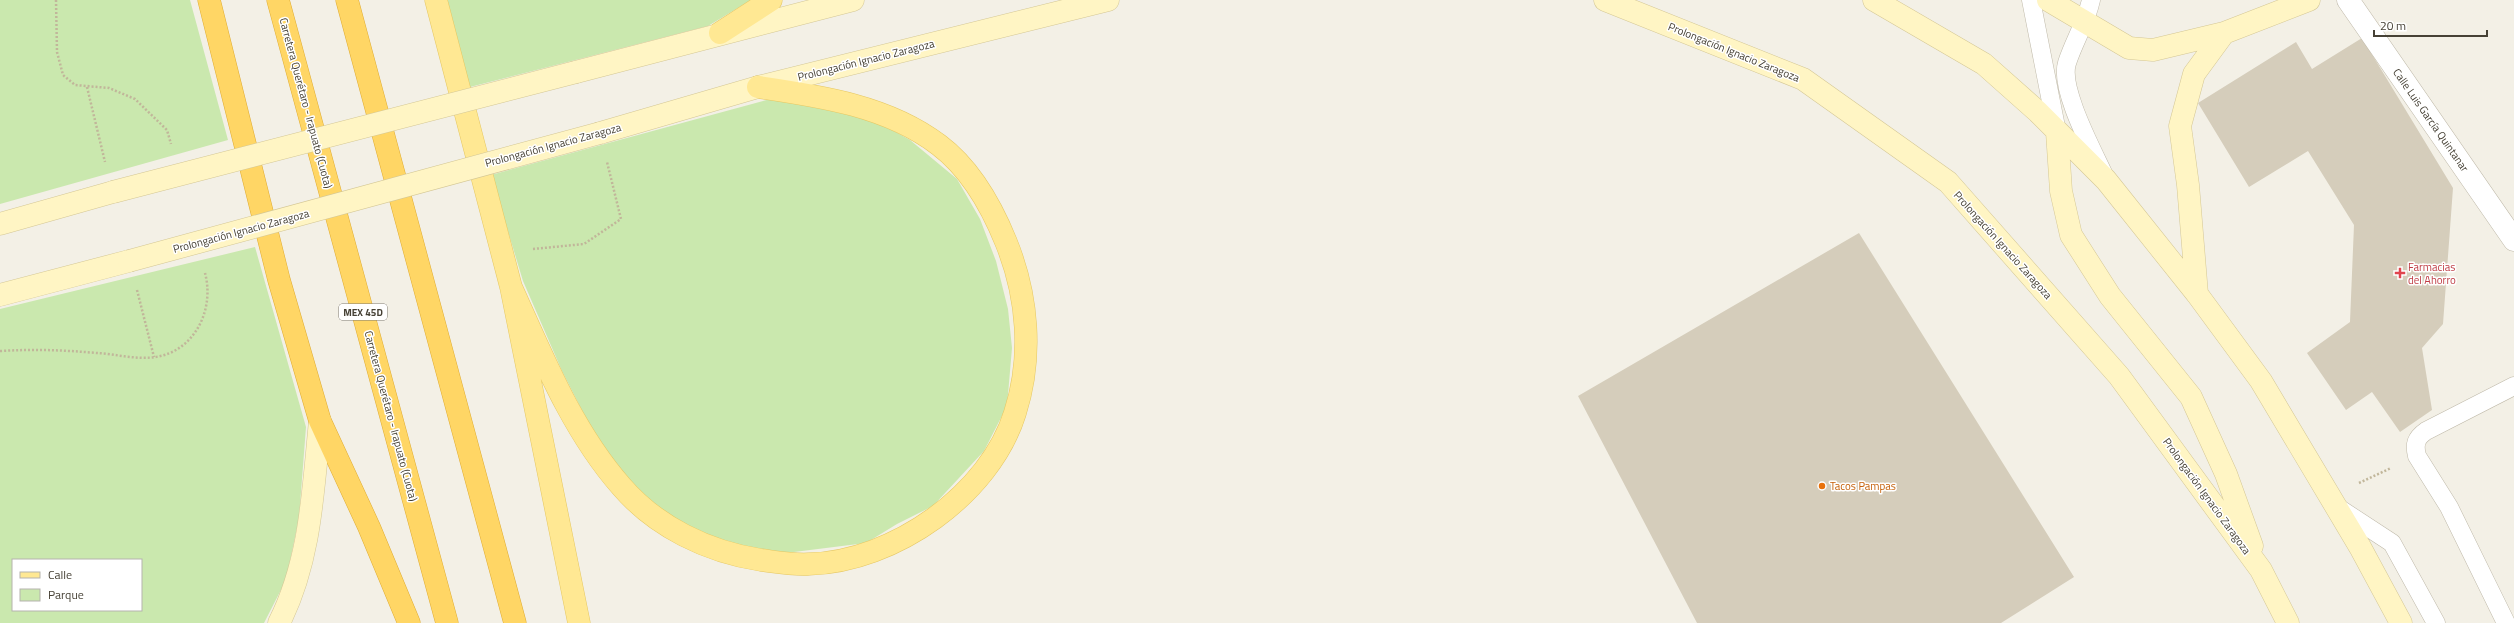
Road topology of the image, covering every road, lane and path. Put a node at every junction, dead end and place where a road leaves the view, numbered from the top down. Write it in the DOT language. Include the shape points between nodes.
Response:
graph roads {
  1 [pos="56,0"];
  2 [pos="209,0"];
  3 [pos="278,0"];
  4 [pos="347,0"];
  5 [pos="436,0"];
  6 [pos="771,0"];
  7 [pos="853,0"];
  8 [pos="1108,0"];
  9 [pos="1605,0"];
  10 [pos="1874,0"];
  11 [pos="2031,0"];
  12 [pos="2048,0"];
  13 [pos="2091,0"];
  14 [pos="2309,0"];
  15 [pos="2348,0"];
  16 [pos="2086,22"];
  17 [pos="720,33"];
  18 [pos="2224,33"];
  19 [pos="758,87"];
  20 [pos="2056,132"];
  21 [pos="600,133"];
  22 [pos="2106,180"];
  23 [pos="113,192"];
  24 [pos="494,223"];
  25 [pos="0,224"];
  26 [pos="2514,240"];
  27 [pos="129,261"];
  28 [pos="208,284"];
  29 [pos="511,287"];
  30 [pos="2197,294"];
  31 [pos="0,295"];
  32 [pos="0,351"];
  33 [pos="154,358"];
  34 [pos="2514,386"];
  35 [pos="320,421"];
  36 [pos="2417,456"];
  37 [pos="2332,501"];
  38 [pos="2261,570"];
  39 [pos="279,623"];
  40 [pos="409,623"];
  41 [pos="447,623"];
  42 [pos="515,623"];
  43 [pos="579,623"];
  44 [pos="2288,623"];
  45 [pos="2401,623"];
  46 [pos="2436,623"];
  47 [pos="2506,623"];
  1 -- 23 [label="path" via="57,52 63,75 74,85 87,87"];
  2 -- 35 [label="highway" via="279,280"];
  3 -- 41 [label="highway, Carretera Querétaro - Irapuato (Cuota) / MEX 45D"];
  4 -- 42 [label="highway"];
  5 -- 24 [label="main road"];
  6 -- 17 [label="main road"];
  7 -- 17 [label="main road"];
  8 -- 19 [label="main road, Prolongación Ignacio Zaragoza"];
  9 -- 38 [label="main road, Prolongación Ignacio Zaragoza" via="1803,79 1948,182 2119,376"];
  10 -- 20 [label="main road" via="1984,64 2038,112"];
  11 -- 20 [label="lane"];
  12 -- 16 [label="main road"];
  13 -- 16 [label="lane"];
  14 -- 18 [label="main road"];
  15 -- 26 [label="street, Calle Luis García Quintanar"];
  16 -- 18 [label="main road" via="2129,48 2153,50"];
  16 -- 22 [label="lane" via="2067,65 2067,85"];
  17 -- 23 [label="main road, bridge"];
  18 -- 30 [label="main road" via="2194,74 2180,126 2188,185"];
  19 -- 21 [label="main road, Prolongación Ignacio Zaragoza"];
  19 -- 29 [label="main road" via="806,94 875,112 905,124 938,144 963,166 985,198 1000,226 1015,264 1027,339 1024,375 1015,414 1002,442 982,473 929,524 868,553 837,561 809,564 779,562 725,552 674,531 621,487 601,462 578,426 549,370"];
  20 -- 22 [label="main road"];
  20 -- 38 [label="main road" via="2061,191 2071,235 2110,296 2191,397 2226,474"];
  21 -- 24 [label="path" via="621,219 584,244 533,250"];
  21 -- 27 [label="main road, Prolongación Ignacio Zaragoza, bridge"];
  22 -- 30 [label="main road"];
  23 -- 25 [label="main road"];
  24 -- 29 [label="main road"];
  27 -- 31 [label="main road, Prolongación Ignacio Zaragoza"];
  27 -- 33 [label="path"];
  28 -- 33 [label="path" via="204,315 196,333 180,350"];
  29 -- 43 [label="main road"];
  30 -- 37 [label="main road" via="2261,381"];
  32 -- 33 [label="path" via="46,348"];
  34 -- 36 [label="lane" via="2420,436 2415,443"];
  35 -- 39 [label="main road" via="304,558 295,587"];
  35 -- 40 [label="highway" via="369,526"];
  36 -- 37 [label="path"];
  36 -- 47 [label="lane" via="2448,507"];
  37 -- 45 [label="main road"];
  37 -- 46 [label="lane" via="2392,543"];
  38 -- 44 [label="main road, Prolongación Ignacio Zaragoza"];
}
